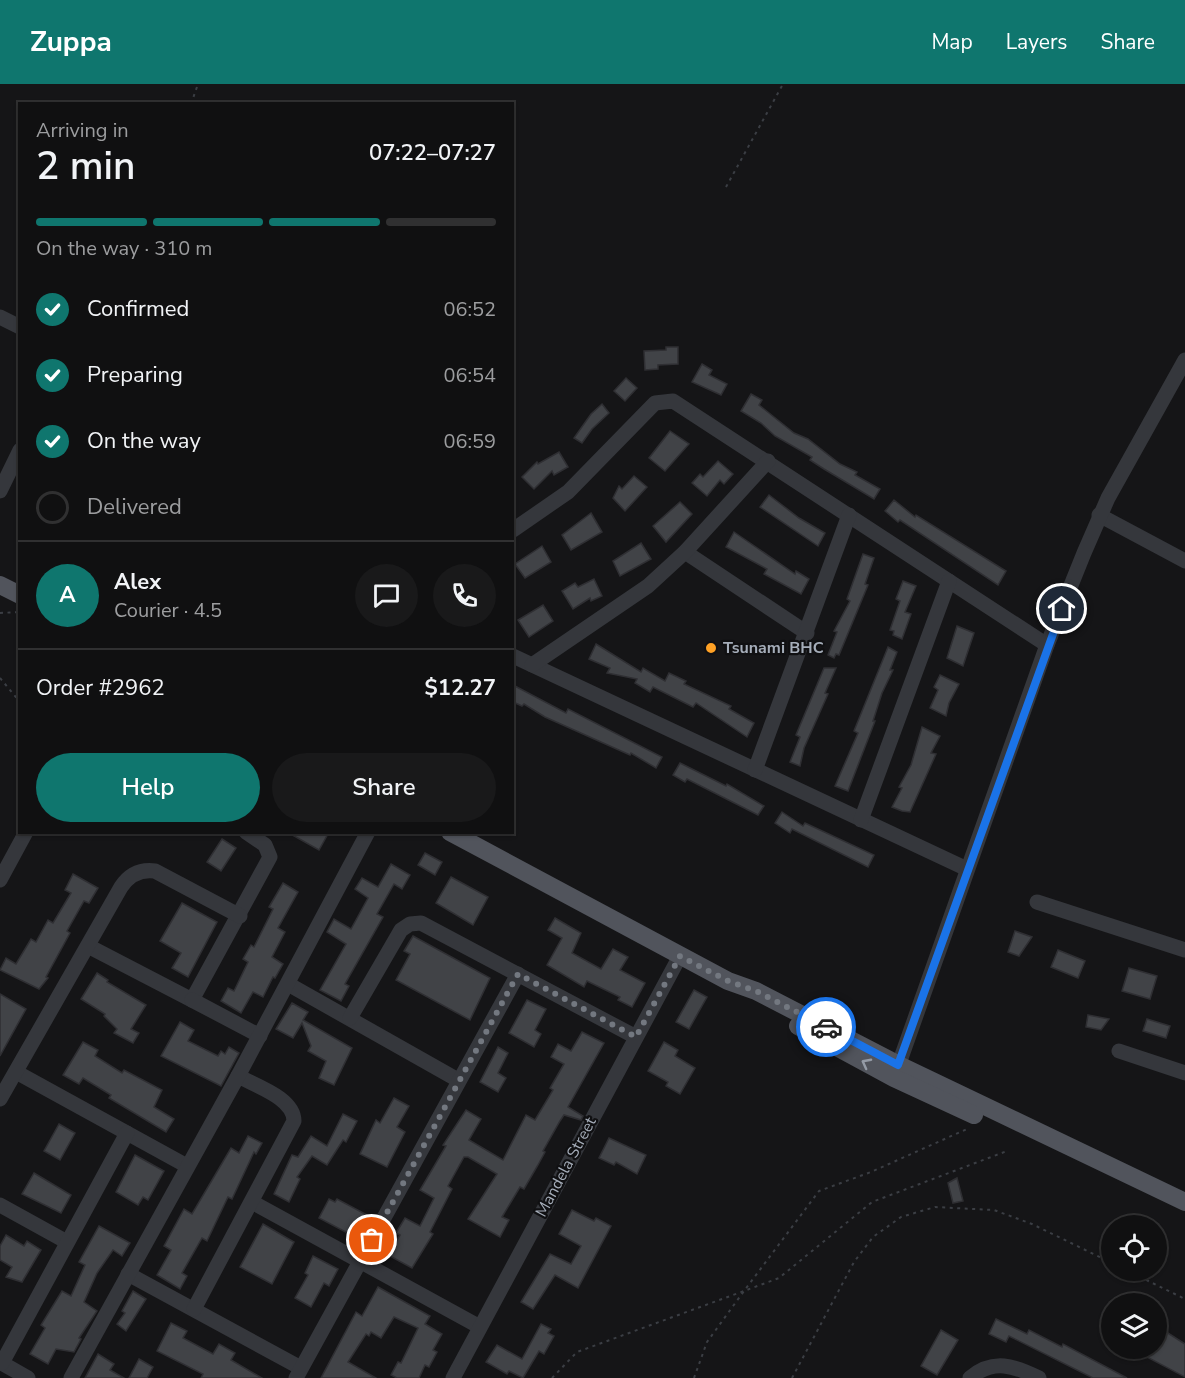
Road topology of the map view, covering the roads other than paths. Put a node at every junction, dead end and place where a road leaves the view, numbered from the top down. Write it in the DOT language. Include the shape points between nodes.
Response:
graph roads {
  1 [pos="0,317"];
  2 [pos="18,326"];
  3 [pos="1185,360"];
  4 [pos="18,452"];
  5 [pos="768,461"];
  6 [pos="5,465"];
  7 [pos="0,491"];
  8 [pos="849,515"];
  9 [pos="1100,515"];
  10 [pos="514,530"];
  11 [pos="685,552"];
  12 [pos="1185,561"];
  13 [pos="950,581"];
  14 [pos="0,585"];
  15 [pos="18,593"];
  16 [pos="807,633"];
  17 [pos="1047,645"];
  18 [pos="514,656"];
  19 [pos="531,665"];
  20 [pos="755,770"];
  21 [pos="861,820"];
  22 [pos="25,834"];
  23 [pos="367,834"];
  24 [pos="454,834"];
  25 [pos="255,835"];
  26 [pos="966,869"];
  27 [pos="0,880"];
  28 [pos="1037,902"];
  29 [pos="240,916"];
  30 [pos="88,946"];
  31 [pos="1185,950"];
  32 [pos="680,956"];
  33 [pos="518,974"];
  34 [pos="288,984"];
  35 [pos="192,1000"];
  36 [pos="350,1018"];
  37 [pos="260,1036"];
  38 [pos="636,1037"];
  39 [pos="1119,1051"];
  40 [pos="16,1072"];
  41 [pos="896,1072"];
  42 [pos="1185,1073"];
  43 [pos="238,1076"];
  44 [pos="458,1080"];
  45 [pos="0,1099"];
  46 [pos="127,1133"];
  47 [pos="187,1166"];
  48 [pos="252,1202"];
  49 [pos="1185,1202"];
  50 [pos="0,1205"];
  51 [pos="1185,1213"];
  52 [pos="67,1242"];
  53 [pos="361,1261"];
  54 [pos="128,1274"];
  55 [pos="194,1309"];
  56 [pos="480,1328"];
  57 [pos="1,1363"];
  58 [pos="298,1373"];
  59 [pos="28,1378"];
  60 [pos="71,1378"];
  61 [pos="453,1378"];
  62 [pos="970,1378"];
  63 [pos="1039,1378"];
  1 -- 2 [label="street"];
  3 -- 9 [label="street"];
  4 -- 6 [label="street"];
  5 -- 8 [label="street"];
  5 -- 10 [label="street" via="677,402 660,400 568,492"];
  5 -- 11 [label="street"];
  6 -- 7 [label="street"];
  8 -- 13 [label="street"];
  8 -- 16 [label="street"];
  9 -- 12 [label="street"];
  9 -- 17 [label="street"];
  11 -- 16 [label="street"];
  11 -- 19 [label="street" via="635,595"];
  13 -- 17 [label="street"];
  13 -- 21 [label="street"];
  14 -- 15 [label="main road"];
  16 -- 20 [label="street"];
  17 -- 26 [label="street"];
  18 -- 19 [label="street"];
  19 -- 20 [label="street"];
  20 -- 21 [label="street"];
  21 -- 26 [label="street"];
  22 -- 27 [label="street"];
  23 -- 34 [label="street"];
  24 -- 32 [label="main road"];
  25 -- 29 [label="street" via="270,857"];
  26 -- 41 [label="street"];
  28 -- 31 [label="street"];
  29 -- 30 [label="street" via="160,873 142,871 125,882"];
  29 -- 35 [label="street"];
  30 -- 35 [label="street"];
  30 -- 40 [label="street"];
  32 -- 38 [label="street, Mandela Street"];
  32 -- 41 [label="main road" via="728,981 765,1008"];
  33 -- 36 [label="street" via="427,924 415,922 401,930"];
  33 -- 38 [label="street"];
  33 -- 44 [label="street"];
  34 -- 36 [label="street"];
  34 -- 37 [label="street"];
  35 -- 37 [label="street"];
  36 -- 44 [label="street"];
  37 -- 43 [label="street"];
  38 -- 56 [label="street, Mandela Street"];
  39 -- 42 [label="street"];
  40 -- 45 [label="street"];
  40 -- 46 [label="street"];
  41 -- 49 [label="main road"];
  41 -- 51 [label="main road"];
  43 -- 47 [label="street"];
  43 -- 48 [label="street" via="287,1104 294,1114 292,1126"];
  44 -- 53 [label="street"];
  46 -- 47 [label="street"];
  46 -- 52 [label="street"];
  47 -- 54 [label="street"];
  48 -- 53 [label="street"];
  48 -- 55 [label="street"];
  50 -- 52 [label="street"];
  52 -- 57 [label="street"];
  53 -- 56 [label="street"];
  53 -- 58 [label="street"];
  54 -- 55 [label="street"];
  54 -- 60 [label="street"];
  55 -- 58 [label="street"];
  56 -- 61 [label="street, Mandela Street"];
  57 -- 59 [label="street"];
  62 -- 63 [label="street" via="998,1365 1016,1367"];
}
